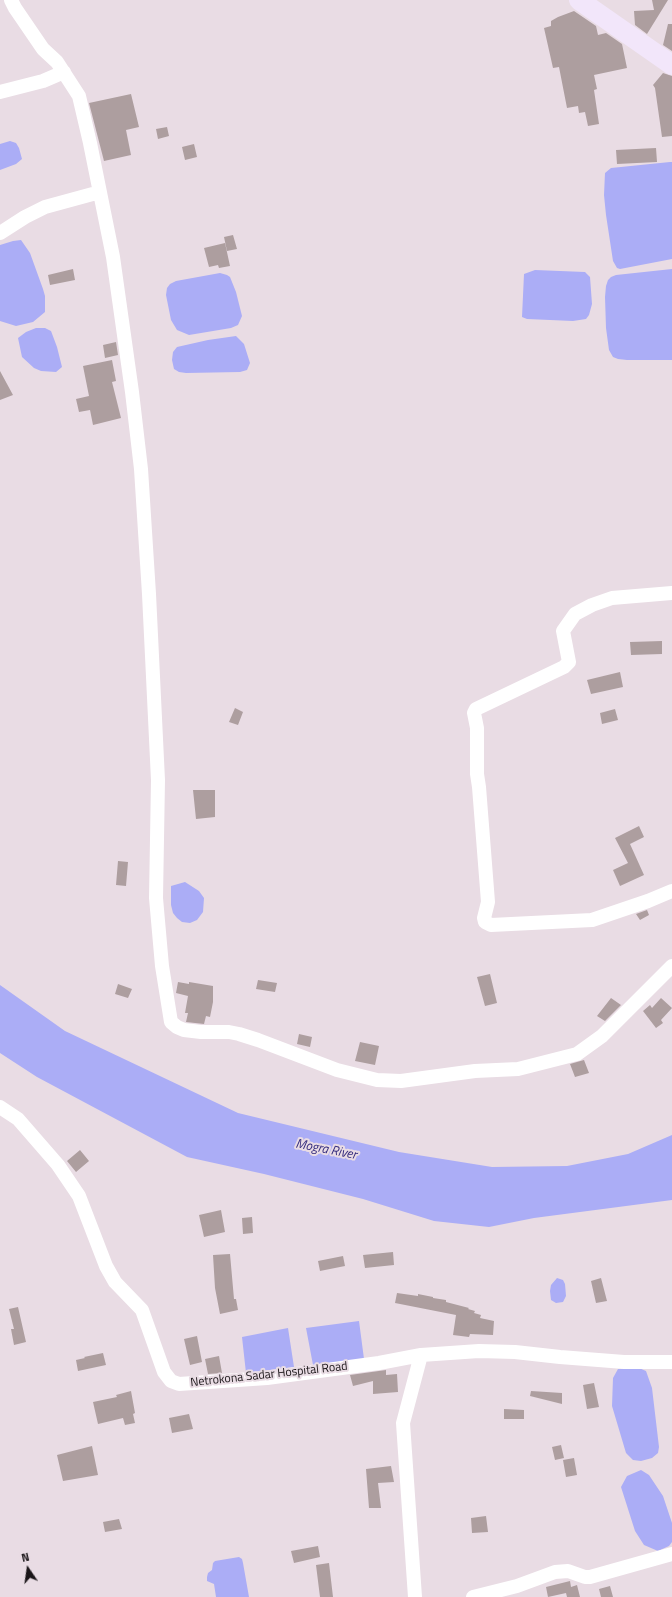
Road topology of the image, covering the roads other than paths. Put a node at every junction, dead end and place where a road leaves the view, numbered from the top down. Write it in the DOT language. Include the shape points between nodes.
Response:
graph roads {
  1 [pos="11,0"];
  2 [pos="579,0"];
  3 [pos="672,65"];
  4 [pos="64,72"];
  5 [pos="0,92"];
  6 [pos="100,192"];
  7 [pos="0,232"];
  8 [pos="672,593"];
  9 [pos="672,891"];
  10 [pos="672,966"];
  11 [pos="0,1107"];
  12 [pos="421,1355"];
  13 [pos="672,1362"];
  14 [pos="672,1554"];
  15 [pos="415,1597"];
  16 [pos="473,1597"];
  1 -- 4 [label="street" via="43,49"];
  2 -- 3 [label="street"];
  4 -- 5 [label="street" via="43,81"];
  4 -- 6 [label="street" via="79,96"];
  6 -- 7 [label="street" via="45,207"];
  6 -- 10 [label="street" via="113,257 141,469 158,780 156,898 162,966 171,1022 184,1030 239,1034 337,1070 377,1080 406,1081 475,1071 518,1069 577,1054 602,1036"];
  8 -- 9 [label="street" via="612,598 575,614 564,631 568,662 564,667 476,708 474,713 488,902 485,922 491,926 592,920"];
  11 -- 12 [label="street, Netrokona Sadar Hospital Road" via="18,1119 58,1165 79,1196 106,1266 114,1282 142,1310 158,1358 171,1381 195,1384 267,1378"];
  12 -- 13 [label="street, Netrokona Sadar Hospital Road" via="479,1351 624,1362"];
  12 -- 15 [label="street" via="403,1423"];
  14 -- 16 [label="street" via="590,1577 568,1571 554,1572 517,1586"];
}
